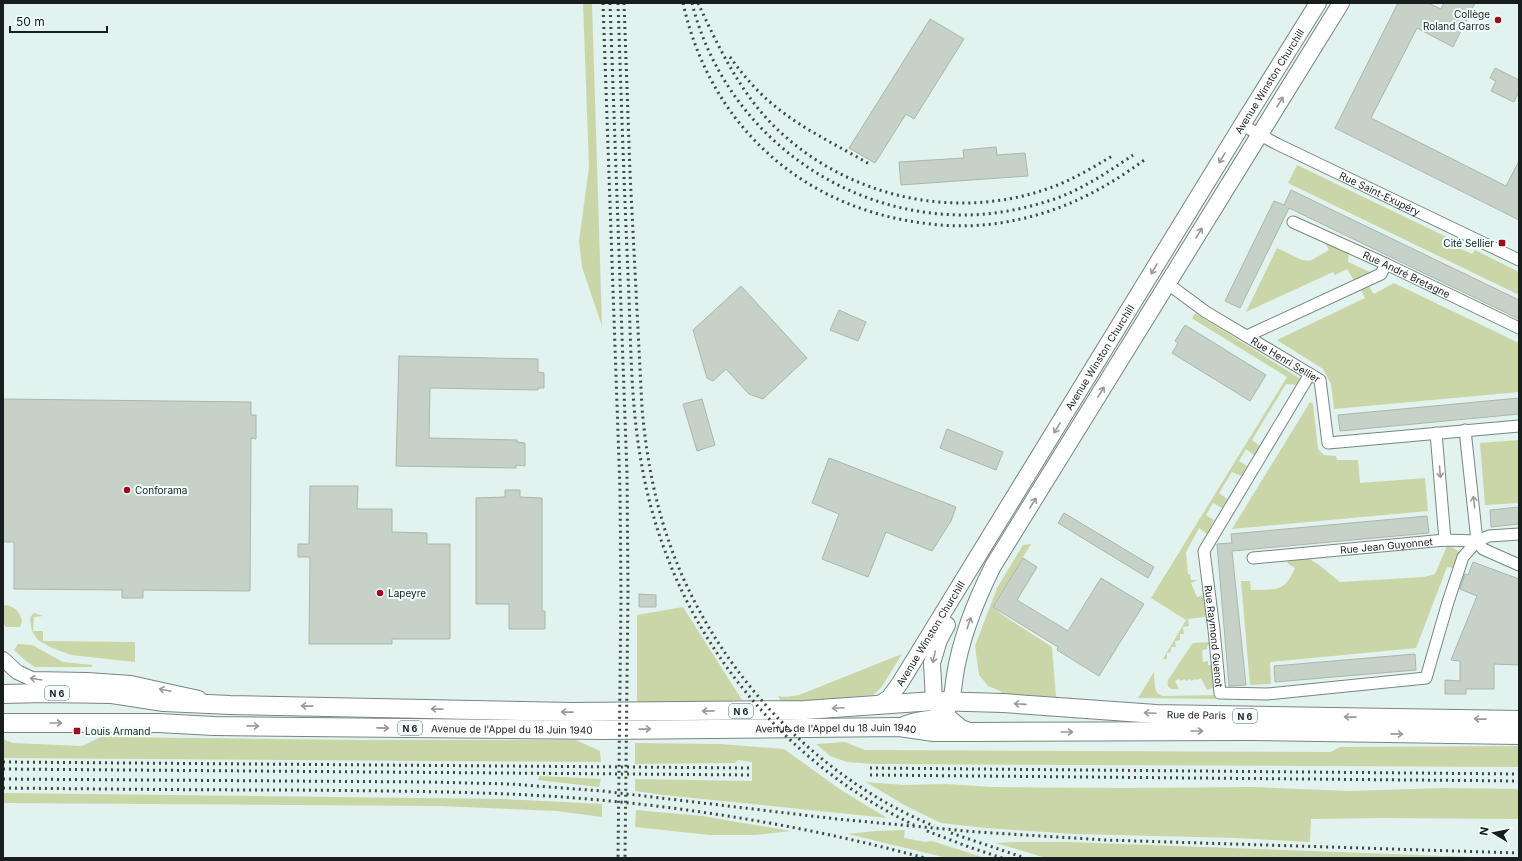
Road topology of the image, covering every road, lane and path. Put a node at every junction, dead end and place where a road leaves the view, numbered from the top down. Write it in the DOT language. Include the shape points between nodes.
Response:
graph roads {
  1 [pos="1318,3"];
  2 [pos="1341,3"];
  3 [pos="1242,125"];
  4 [pos="1260,135"];
  5 [pos="1293,222"];
  6 [pos="1519,260"];
  7 [pos="1386,264"];
  8 [pos="1168,284"];
  9 [pos="1519,328"];
  10 [pos="1247,336"];
  11 [pos="1310,374"];
  12 [pos="1519,426"];
  13 [pos="1465,430"];
  14 [pos="1436,433"];
  15 [pos="1519,534"];
  16 [pos="1446,540"];
  17 [pos="1477,541"];
  18 [pos="985,546"];
  19 [pos="1253,558"];
  20 [pos="1519,565"];
  21 [pos="3,659"];
  22 [pos="3,694"];
  23 [pos="230,705"];
  24 [pos="943,705"];
  25 [pos="877,706"];
  26 [pos="1519,720"];
  27 [pos="3,723"];
  28 [pos="899,727"];
  29 [pos="972,732"];
  30 [pos="1519,735"];
  1 -- 3 [label="main road, Avenue Winston Churchill"];
  4 -- 2 [label="main road, Avenue Winston Churchill, one-way"];
  3 -- 4 [label="street, Rue Saint-Exupéry"];
  3 -- 18 [label="main road, Avenue Winston Churchill, one-way"];
  4 -- 6 [label="street, Rue Saint-Exupéry"];
  8 -- 4 [label="main road, Avenue Winston Churchill, one-way"];
  5 -- 7 [label="street, Rue André Bretagne"];
  7 -- 9 [label="street, Rue André Bretagne"];
  7 -- 10 [label="street" via="1381,274"];
  8 -- 10 [label="street, Rue Henri Sellier" via="1206,312"];
  24 -- 8 [label="main road, Avenue Winston Churchill, one-way" via="967,628 987,579"];
  10 -- 11 [label="street, Rue Henri Sellier"];
  11 -- 14 [label="street, Rue Henri Sellier" via="1320,380 1328,443"];
  11 -- 17 [label="street, Rue Raymond Guenot" via="1204,551 1220,693 1267,694 1426,678 1463,557"];
  12 -- 13 [label="street, Rue Henri Sellier"];
  13 -- 14 [label="street, Rue Henri Sellier"];
  17 -- 13 [label="street, one-way"];
  14 -- 16 [label="street, one-way"];
  15 -- 17 [label="street, Rue Jean Guyonnet" via="1489,536"];
  16 -- 17 [label="street, Rue Jean Guyonnet"];
  16 -- 19 [label="street, Rue Jean Guyonnet"];
  17 -- 20 [label="street" via="1483,549"];
  18 -- 24 [label="main road, one-way" via="935,651 932,663"];
  18 -- 25 [label="main road, Avenue Winston Churchill" via="893,693"];
  23 -- 21 [label="street, one-way" via="131,683 32,679 17,672"];
  22 -- 23 [label="main road, N 6" via="112,694 164,702"];
  25 -- 23 [label="main road, N 6, one-way" via="805,710 573,712"];
  24 -- 25 [label="main road, N 6"];
  26 -- 24 [label="main road, Rue de Paris / N 6, one-way" via="1156,714 971,702"];
  24 -- 28 [label="main road" via="936,718"];
  24 -- 29 [label="main road" via="961,728"];
  27 -- 28 [label="main road, Avenue de l'Appel du 18 Juin 1940 / N 6, one-way" via="606,730"];
  28 -- 29 [label="main road, Avenue de l'Appel du 18 Juin 1940 / N 6" via="934,732"];
  29 -- 30 [label="main road, Rue de Paris / N 6, one-way" via="1248,731"];
}
